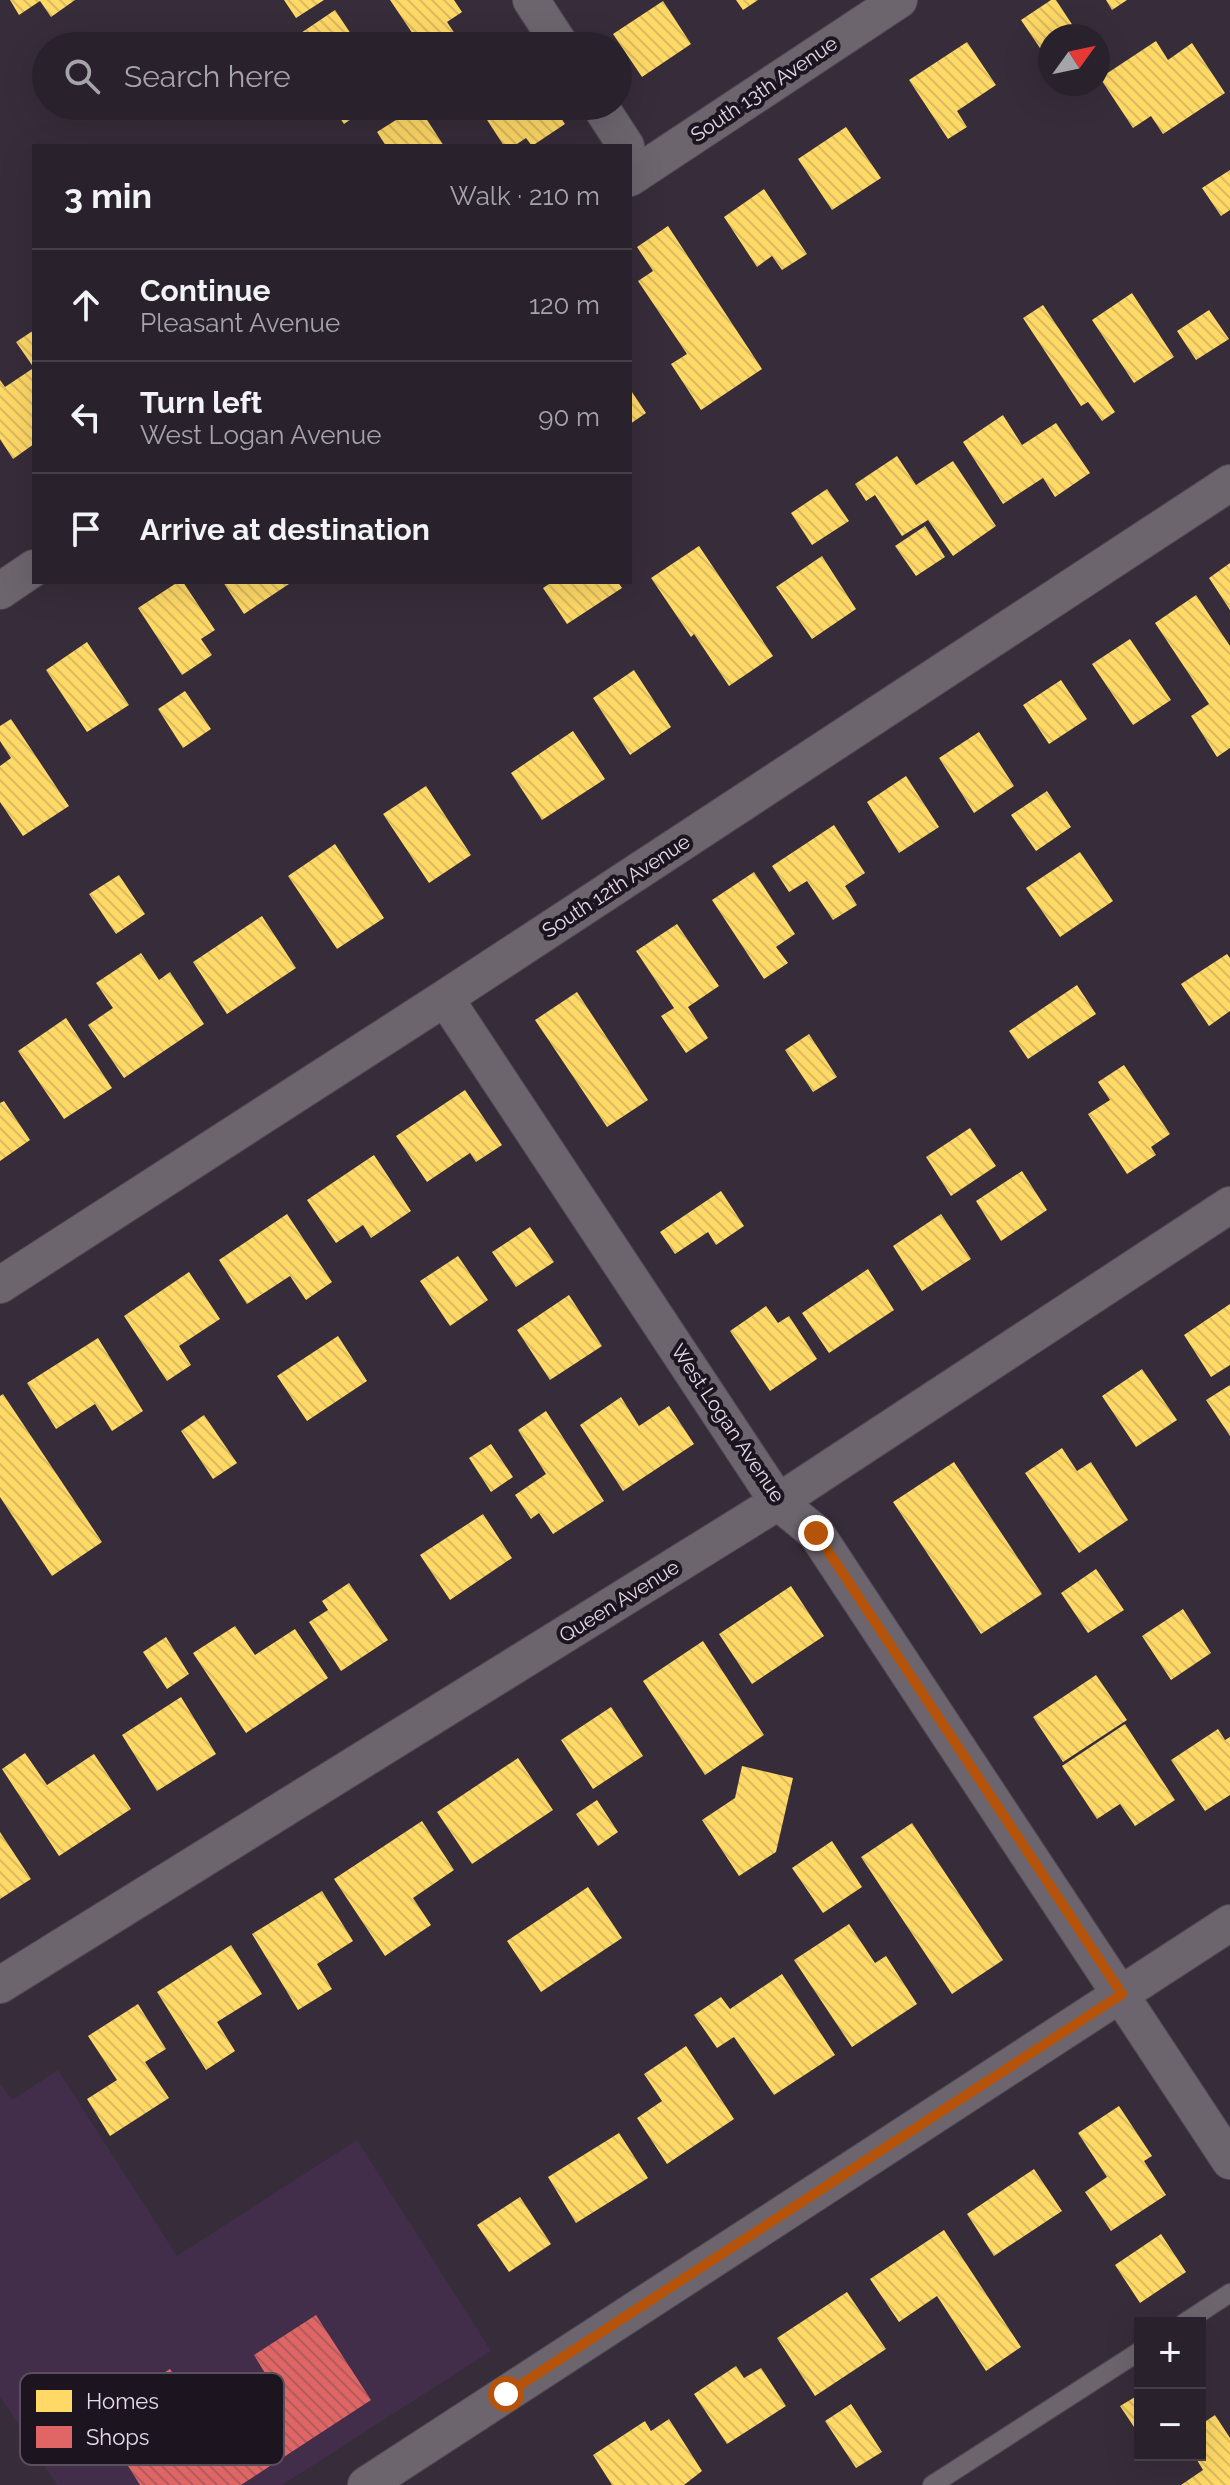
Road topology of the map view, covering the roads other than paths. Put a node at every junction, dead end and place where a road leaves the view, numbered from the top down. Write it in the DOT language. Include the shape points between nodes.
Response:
graph roads {
  1 [pos="531,0"];
  2 [pos="899,0"];
  3 [pos="552,32"];
  4 [pos="608,120"];
  5 [pos="622,144"];
  6 [pos="632,162"];
  7 [pos="1230,483"];
  8 [pos="32,569"];
  9 [pos="0,591"];
  10 [pos="445,998"];
  11 [pos="1230,1205"];
  12 [pos="0,1285"];
  13 [pos="778,1502"];
  14 [pos="1230,1923"];
  15 [pos="0,1985"];
  16 [pos="1122,1994"];
  17 [pos="1230,2161"];
  18 [pos="1230,2293"];
  19 [pos="1193,2317"];
  20 [pos="1134,2355"];
  21 [pos="366,2485"];
  22 [pos="932,2485"];
  1 -- 3 [label="street"];
  2 -- 6 [label="street, South 13th Avenue"];
  4 -- 5 [label="street"];
  7 -- 10 [label="street, South 12th Avenue"];
  8 -- 9 [label="street"];
  10 -- 12 [label="street, South 12th Avenue"];
  10 -- 13 [label="street, West Logan Avenue"];
  11 -- 13 [label="street, Queen Avenue"];
  13 -- 15 [label="street, Queen Avenue"];
  13 -- 16 [label="street, West Logan Avenue" via="816,1533"];
  14 -- 16 [label="street"];
  16 -- 17 [label="street, West Logan Avenue"];
  16 -- 21 [label="street"];
  18 -- 19 [label="lane"];
  20 -- 22 [label="lane"];
}
